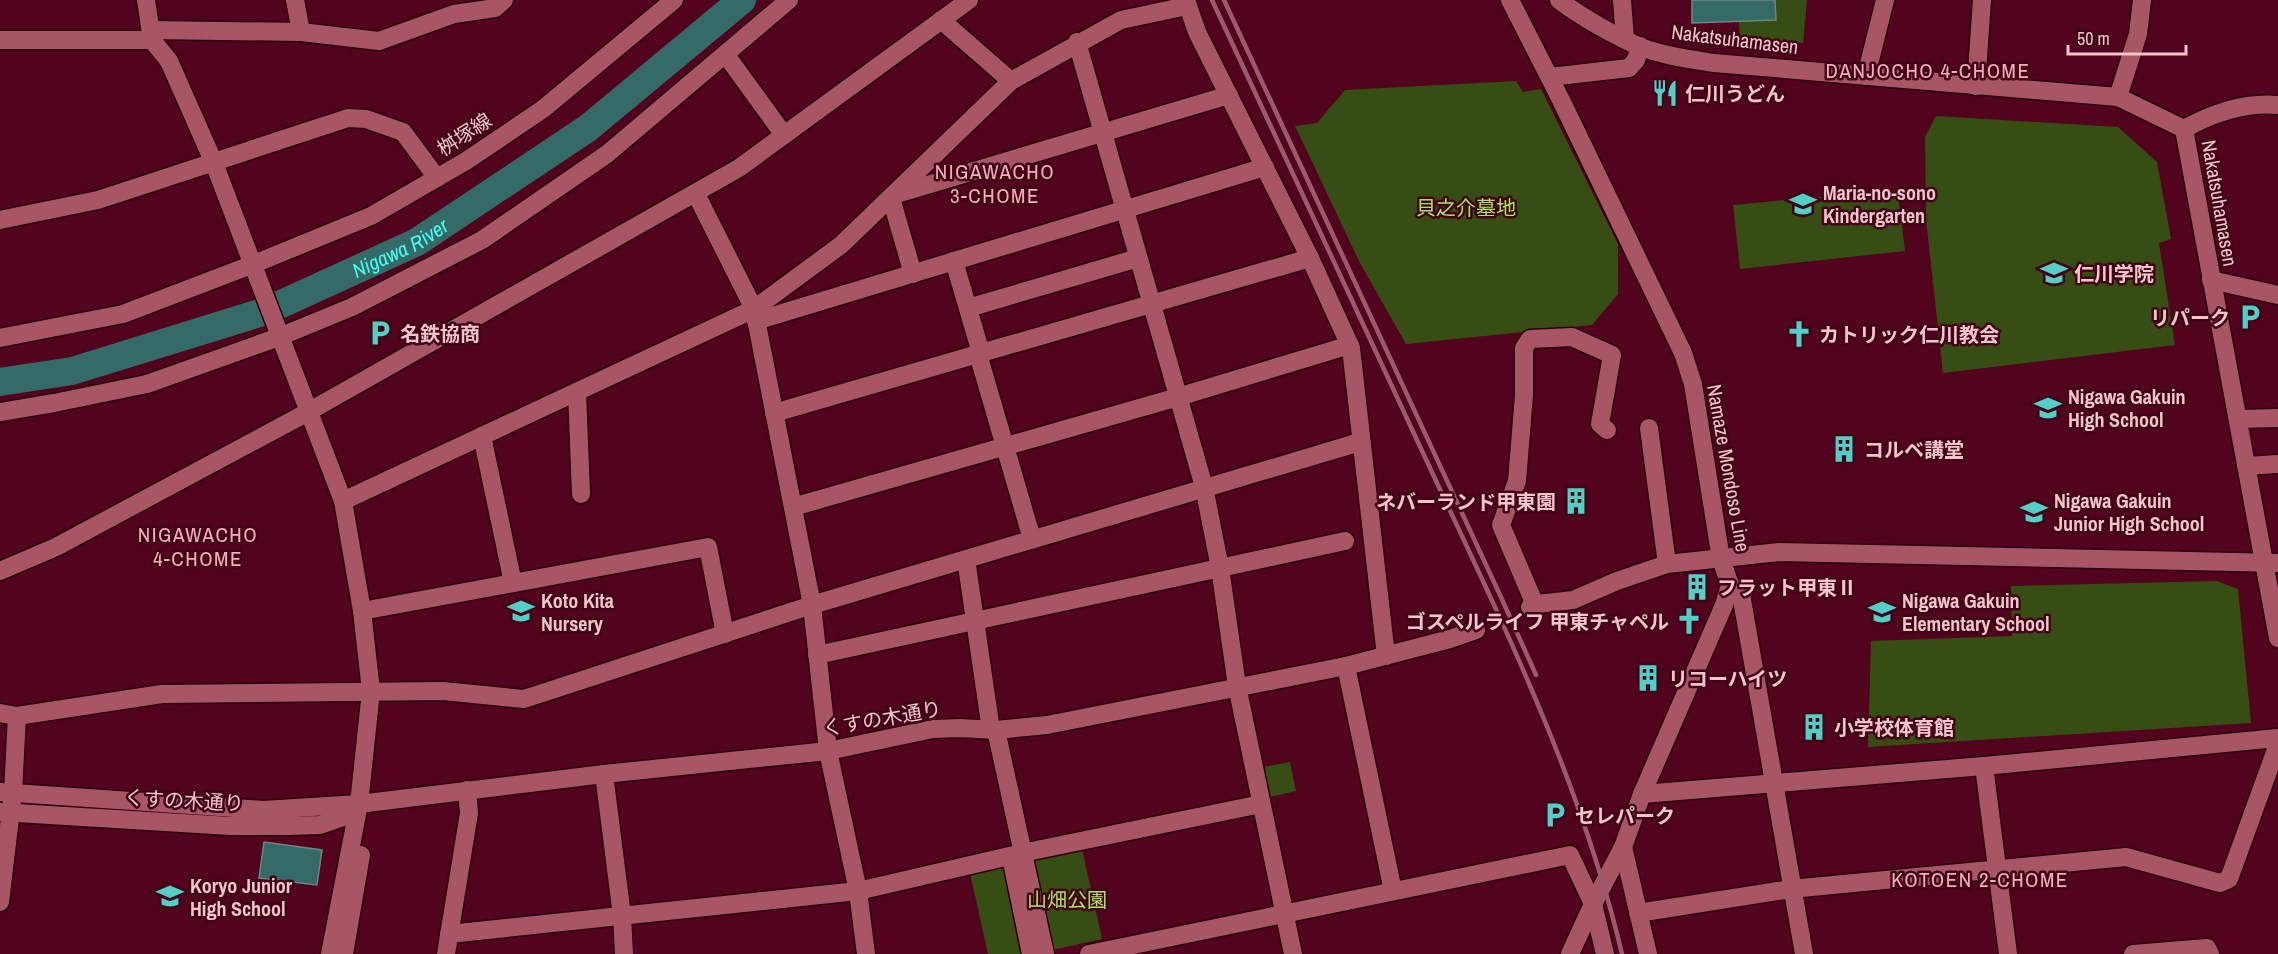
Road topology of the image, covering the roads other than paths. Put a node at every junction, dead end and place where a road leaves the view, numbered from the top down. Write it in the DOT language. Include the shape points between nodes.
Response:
graph roads {
  1 [pos="146,0"];
  2 [pos="295,0"];
  3 [pos="504,0"];
  4 [pos="674,0"];
  5 [pos="789,0"];
  6 [pos="969,0"];
  7 [pos="1510,0"];
  8 [pos="1560,0"];
  9 [pos="1622,0"];
  10 [pos="1885,0"];
  11 [pos="1982,0"];
  12 [pos="2142,0"];
  13 [pos="1186,3"];
  14 [pos="941,20"];
  15 [pos="302,32"];
  16 [pos="151,35"];
  17 [pos="0,40"];
  18 [pos="1077,42"];
  19 [pos="1633,43"];
  20 [pos="726,55"];
  21 [pos="1866,76"];
  22 [pos="1550,77"];
  23 [pos="1011,81"];
  24 [pos="1976,86"];
  25 [pos="1229,96"];
  26 [pos="2118,97"];
  27 [pos="2278,105"];
  28 [pos="2184,129"];
  29 [pos="1104,132"];
  30 [pos="784,135"];
  31 [pos="214,163"];
  32 [pos="1265,167"];
  33 [pos="436,178"];
  34 [pos="696,194"];
  35 [pos="892,196"];
  36 [pos="1125,210"];
  37 [pos="0,220"];
  38 [pos="1138,258"];
  39 [pos="1310,258"];
  40 [pos="954,261"];
  41 [pos="254,264"];
  42 [pos="913,274"];
  43 [pos="2211,280"];
  44 [pos="2278,295"];
  45 [pos="1151,304"];
  46 [pos="968,308"];
  47 [pos="755,315"];
  48 [pos="279,337"];
  49 [pos="0,338"];
  50 [pos="1350,345"];
  51 [pos="979,353"];
  52 [pos="577,392"];
  53 [pos="1178,397"];
  54 [pos="0,412"];
  55 [pos="308,412"];
  56 [pos="774,413"];
  57 [pos="2278,418"];
  58 [pos="2238,419"];
  59 [pos="1649,428"];
  60 [pos="1607,430"];
  61 [pos="482,436"];
  62 [pos="1360,442"];
  63 [pos="1004,446"];
  64 [pos="2278,464"];
  65 [pos="2246,466"];
  66 [pos="1204,487"];
  67 [pos="581,494"];
  68 [pos="343,501"];
  69 [pos="793,507"];
  70 [pos="1032,539"];
  71 [pos="1345,541"];
  72 [pos="966,559"];
  73 [pos="1721,559"];
  74 [pos="2271,563"];
  75 [pos="1668,564"];
  76 [pos="1220,568"];
  77 [pos="0,571"];
  78 [pos="513,583"];
  79 [pos="1730,585"];
  80 [pos="812,604"];
  81 [pos="362,611"];
  82 [pos="975,621"];
  83 [pos="1476,630"];
  84 [pos="725,634"];
  85 [pos="2278,638"];
  86 [pos="817,655"];
  87 [pos="1386,656"];
  88 [pos="1346,666"];
  89 [pos="1237,686"];
  90 [pos="371,691"];
  91 [pos="8,715"];
  92 [pos="990,730"];
  93 [pos="2278,738"];
  94 [pos="2278,744"];
  95 [pos="828,751"];
  96 [pos="1984,766"];
  97 [pos="604,774"];
  98 [pos="1774,783"];
  99 [pos="467,790"];
  100 [pos="7,792"];
  101 [pos="1642,794"];
  102 [pos="360,804"];
  103 [pos="1261,804"];
  104 [pos="5,812"];
  105 [pos="1623,847"];
  106 [pos="1016,854"];
  107 [pos="1996,870"];
  108 [pos="1791,889"];
  109 [pos="858,891"];
  110 [pos="1393,891"];
  111 [pos="0,902"];
  112 [pos="1593,904"];
  113 [pos="1284,912"];
  114 [pos="1638,913"];
  115 [pos="622,916"];
  116 [pos="449,934"];
  117 [pos="330,954"];
  118 [pos="344,954"];
  119 [pos="446,954"];
  120 [pos="624,954"];
  121 [pos="866,954"];
  122 [pos="1031,954"];
  123 [pos="1045,954"];
  124 [pos="1089,954"];
  125 [pos="1293,954"];
  126 [pos="1570,954"];
  127 [pos="1605,954"];
  128 [pos="1648,954"];
  129 [pos="1804,954"];
  130 [pos="2008,954"];
  131 [pos="2133,954"];
  132 [pos="2210,954"];
  1 -- 16 [label="street"];
  2 -- 15 [label="street"];
  3 -- 15 [label="street" via="495,8 454,14 379,41"];
  4 -- 33 [label="street, 桝塚線" via="543,109"];
  5 -- 20 [label="street"];
  6 -- 14 [label="street"];
  7 -- 22 [label="street, Namaze Mondoso Line"];
  8 -- 19 [label="street, Nakatsuhamasen"];
  9 -- 19 [label="street"];
  10 -- 21 [label="street"];
  11 -- 24 [label="street"];
  12 -- 26 [label="street" via="2138,34"];
  13 -- 18 [label="street" via="1121,20"];
  13 -- 25 [label="street"];
  14 -- 23 [label="street"];
  14 -- 30 [label="street"];
  15 -- 16 [label="street"];
  16 -- 17 [label="street"];
  16 -- 31 [label="street" via="169,61"];
  18 -- 23 [label="street"];
  18 -- 29 [label="street"];
  19 -- 21 [label="street, Nakatsuhamasen" via="1662,54 1714,63"];
  19 -- 22 [label="street" via="1636,60 1629,68"];
  20 -- 30 [label="street"];
  20 -- 48 [label="street" via="607,154 482,240 352,307"];
  21 -- 24 [label="street, Nakatsuhamasen"];
  22 -- 73 [label="street, Namaze Mondoso Line" via="1683,353 1694,384"];
  23 -- 35 [label="street"];
  24 -- 26 [label="street, Nakatsuhamasen"];
  25 -- 29 [label="street"];
  25 -- 32 [label="street"];
  26 -- 28 [label="street, Nakatsuhamasen"];
  27 -- 28 [label="street" via="2236,108 2210,115"];
  28 -- 43 [label="street, Nakatsuhamasen"];
  29 -- 35 [label="street"];
  29 -- 36 [label="street"];
  30 -- 34 [label="street"];
  31 -- 33 [label="street" via="348,118 366,118 403,132"];
  31 -- 37 [label="street" via="98,200"];
  31 -- 41 [label="street"];
  32 -- 36 [label="street"];
  32 -- 39 [label="street"];
  33 -- 41 [label="street, 桝塚線" via="370,216"];
  34 -- 47 [label="street"];
  34 -- 55 [label="street"];
  35 -- 42 [label="street"];
  35 -- 47 [label="street" via="842,246"];
  36 -- 38 [label="street"];
  36 -- 40 [label="street"];
  38 -- 45 [label="street"];
  38 -- 46 [label="street"];
  39 -- 45 [label="street"];
  39 -- 50 [label="street"];
  40 -- 42 [label="street"];
  40 -- 46 [label="street"];
  41 -- 48 [label="street"];
  41 -- 49 [label="street, 桝塚線" via="123,314"];
  42 -- 47 [label="street"];
  43 -- 44 [label="street"];
  43 -- 58 [label="street, Nakatsuhamasen"];
  45 -- 51 [label="street"];
  45 -- 53 [label="street"];
  46 -- 51 [label="street"];
  47 -- 52 [label="street"];
  47 -- 56 [label="street"];
  48 -- 54 [label="street" via="147,384"];
  48 -- 55 [label="street"];
  50 -- 53 [label="street"];
  50 -- 62 [label="street"];
  51 -- 56 [label="street"];
  51 -- 63 [label="street"];
  52 -- 61 [label="street"];
  52 -- 67 [label="street"];
  53 -- 63 [label="street"];
  53 -- 66 [label="street"];
  55 -- 68 [label="street"];
  55 -- 77 [label="street" via="56,547"];
  56 -- 69 [label="street"];
  57 -- 58 [label="street"];
  58 -- 65 [label="street, Nakatsuhamasen"];
  59 -- 75 [label="street"];
  60 -- 75 [label="street" via="1600,424 1612,355 1572,337 1530,339 1524,348 1517,481 1501,525 1534,605 1573,600"];
  61 -- 68 [label="street"];
  61 -- 78 [label="street"];
  62 -- 66 [label="street"];
  62 -- 87 [label="street"];
  63 -- 69 [label="street"];
  63 -- 70 [label="street"];
  64 -- 65 [label="street"];
  65 -- 74 [label="street, Nakatsuhamasen"];
  66 -- 70 [label="street"];
  66 -- 76 [label="street"];
  68 -- 81 [label="street"];
  69 -- 80 [label="street"];
  70 -- 72 [label="street"];
  71 -- 76 [label="street"];
  72 -- 80 [label="street"];
  72 -- 82 [label="street"];
  73 -- 74 [label="street" via="1779,552"];
  73 -- 75 [label="street"];
  73 -- 79 [label="street, Namaze Mondoso Line"];
  74 -- 85 [label="street, Nakatsuhamasen"];
  76 -- 82 [label="street"];
  76 -- 89 [label="street"];
  78 -- 81 [label="street"];
  78 -- 84 [label="street" via="708,547"];
  79 -- 98 [label="street, Namaze Mondoso Line" via="1741,594"];
  79 -- 101 [label="street"];
  80 -- 84 [label="street"];
  80 -- 86 [label="street"];
  81 -- 90 [label="street"];
  82 -- 86 [label="street"];
  82 -- 92 [label="street"];
  83 -- 87 [label="street, くすの木通り"];
  84 -- 90 [label="street" via="524,699 443,691"];
  86 -- 95 [label="street"];
  87 -- 88 [label="street, くすの木通り"];
  88 -- 89 [label="street, くすの木通り"];
  88 -- 110 [label="street"];
  89 -- 92 [label="street, くすの木通り" via="1047,725"];
  89 -- 103 [label="street"];
  90 -- 91 [label="street" via="162,694"];
  90 -- 102 [label="street"];
  91 -- 100 [label="street"];
  92 -- 95 [label="street, くすの木通り" via="933,729"];
  92 -- 106 [label="street"];
  93 -- 96 [label="street"];
  94 -- 107 [label="street" via="2229,879 2220,883 2126,857"];
  95 -- 97 [label="street, くすの木通り"];
  95 -- 109 [label="street"];
  96 -- 98 [label="street"];
  96 -- 107 [label="street"];
  97 -- 99 [label="street, くすの木通り"];
  97 -- 115 [label="street"];
  98 -- 101 [label="street"];
  98 -- 108 [label="street, Namaze Mondoso Line"];
  99 -- 102 [label="street, くすの木通り"];
  99 -- 116 [label="street" via="469,813"];
  100 -- 102 [label="street, くすの木通り" via="263,810"];
  100 -- 104 [label="street"];
  101 -- 105 [label="street"];
  102 -- 104 [label="street, くすの木通り" via="343,817 320,825 287,826"];
  102 -- 117 [label="street"];
  102 -- 118 [label="street" via="367,821"];
  103 -- 106 [label="street"];
  103 -- 113 [label="street"];
  104 -- 111 [label="street"];
  105 -- 112 [label="street"];
  105 -- 114 [label="street"];
  106 -- 109 [label="street"];
  106 -- 122 [label="street"];
  106 -- 123 [label="street"];
  107 -- 108 [label="street"];
  107 -- 130 [label="street"];
  108 -- 114 [label="street"];
  108 -- 129 [label="street, Namaze Mondoso Line"];
  109 -- 115 [label="street"];
  109 -- 121 [label="street"];
  110 -- 112 [label="street" via="1570,855"];
  110 -- 113 [label="street"];
  112 -- 126 [label="street"];
  112 -- 127 [label="street"];
  113 -- 124 [label="street"];
  113 -- 125 [label="street"];
  114 -- 128 [label="street"];
  115 -- 116 [label="street"];
  115 -- 120 [label="street"];
  116 -- 119 [label="street"];
  131 -- 132 [label="street" via="2207,948"];
}
